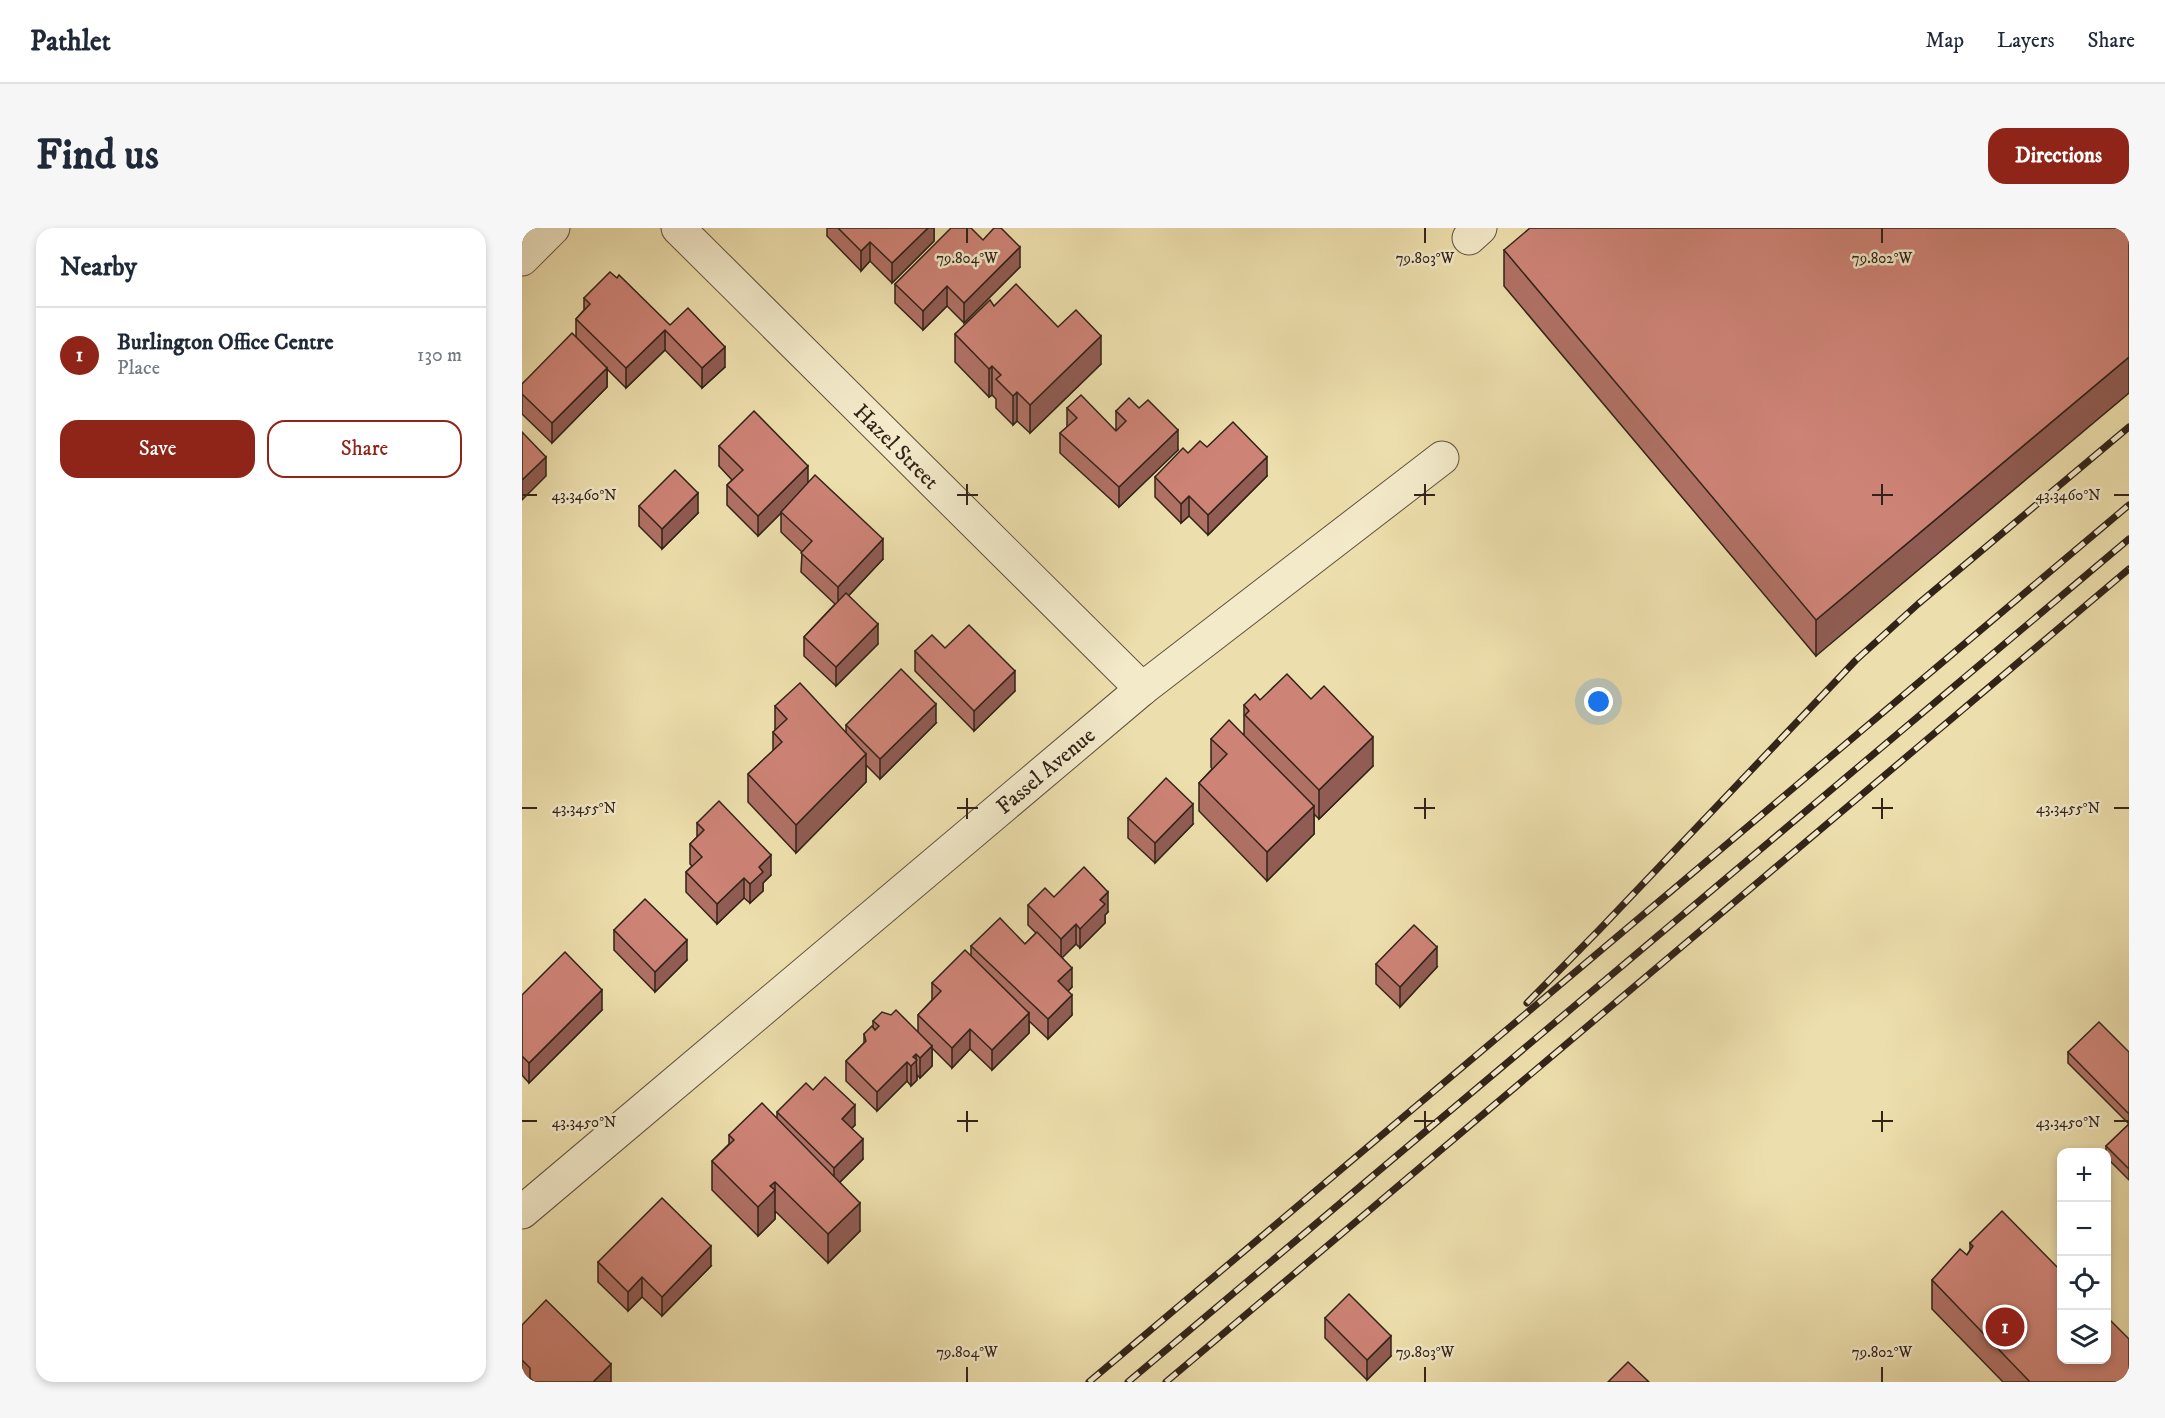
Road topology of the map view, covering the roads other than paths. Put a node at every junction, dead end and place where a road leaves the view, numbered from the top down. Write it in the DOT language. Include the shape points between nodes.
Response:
graph roads {
  1 [pos="553,228"];
  2 [pos="678,228"];
  3 [pos="522,259"];
  4 [pos="1442,458"];
  5 [pos="1142,689"];
  6 [pos="522,1212"];
  1 -- 3 [label="street"];
  2 -- 5 [label="street, Hazel Street"];
  4 -- 5 [label="street, Fassel Avenue"];
  5 -- 6 [label="street, Fassel Avenue"];
}
